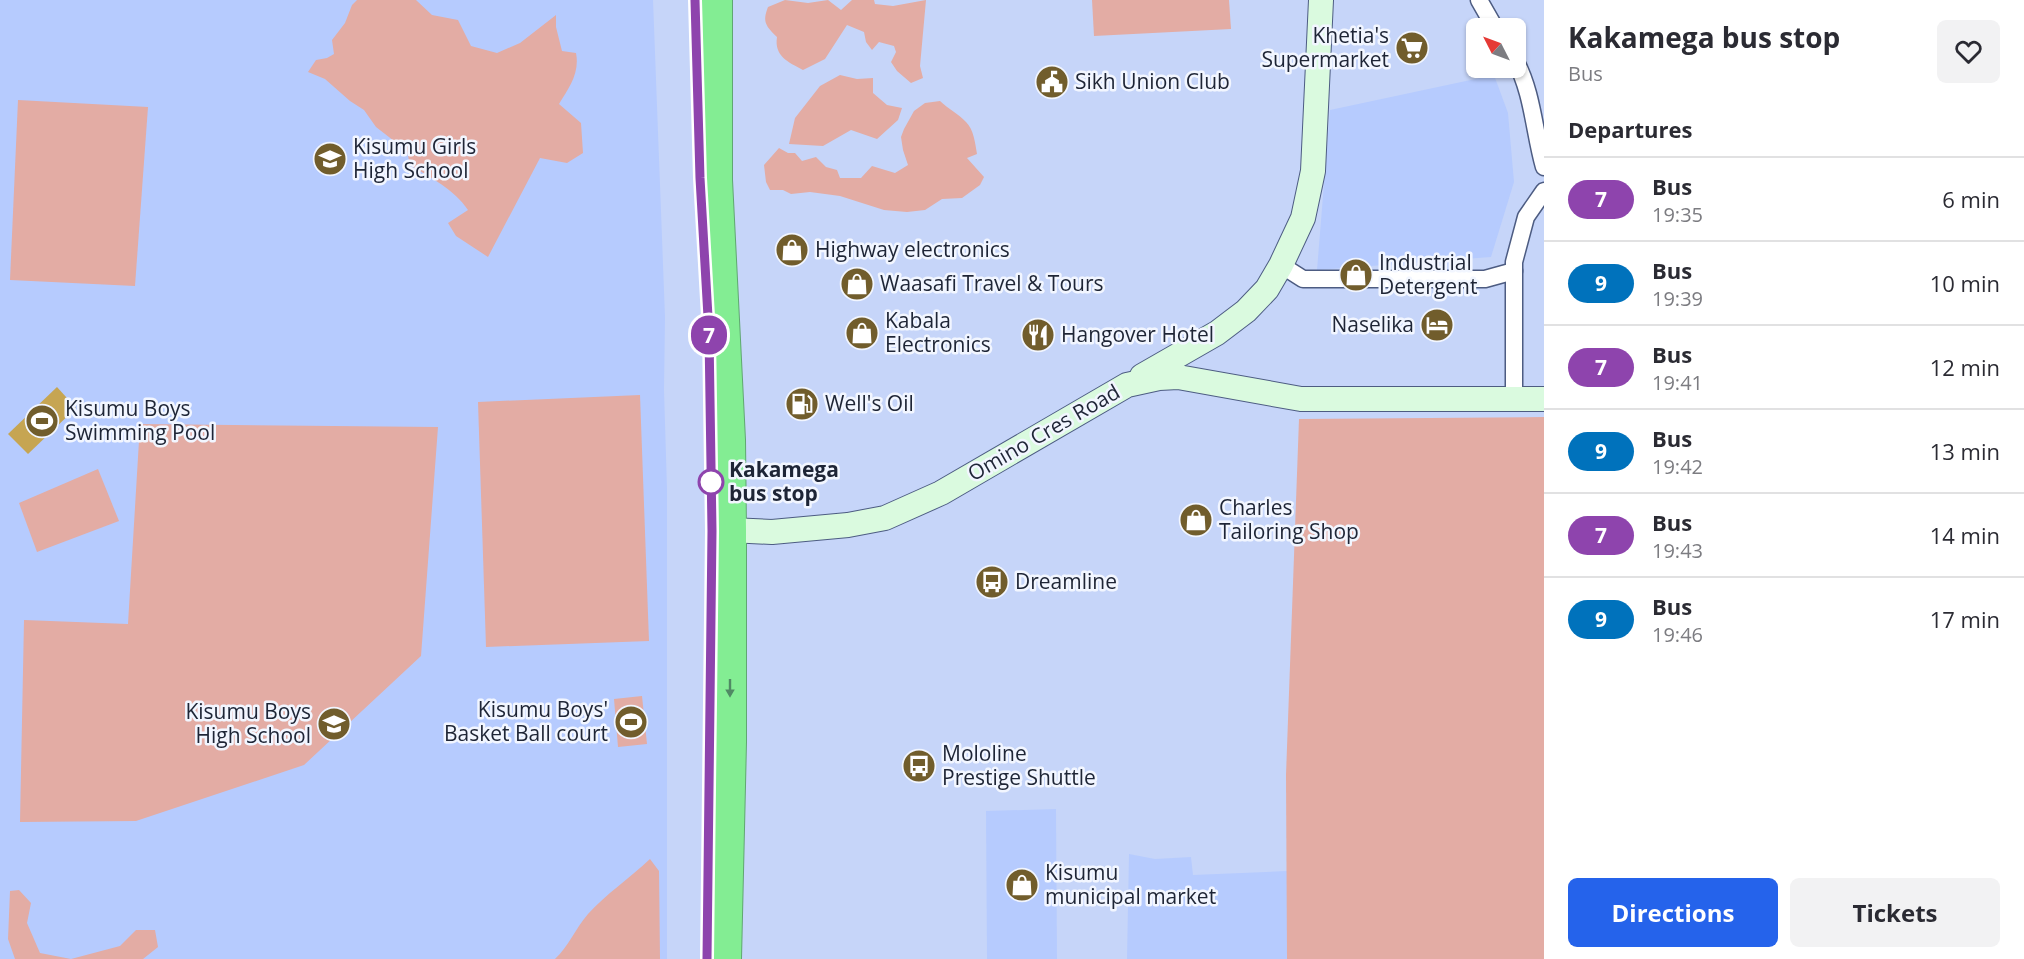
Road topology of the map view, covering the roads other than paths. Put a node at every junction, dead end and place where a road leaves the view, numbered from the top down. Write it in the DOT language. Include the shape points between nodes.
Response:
graph roads {
  1 [pos="695,0"];
  2 [pos="716,0"];
  3 [pos="1321,0"];
  4 [pos="1479,0"];
  5 [pos="1489,18"];
  6 [pos="1524,78"];
  7 [pos="1544,167"];
  8 [pos="1544,191"];
  9 [pos="1281,266"];
  10 [pos="1514,271"];
  11 [pos="1127,385"];
  12 [pos="1544,399"];
  13 [pos="1514,400"];
  14 [pos="721,530"];
  15 [pos="719,741"];
  16 [pos="707,959"];
  17 [pos="725,959"];
  1 -- 14 [label="highway" via="700,178"];
  2 -- 14 [label="highway" via="716,180 729,440"];
  3 -- 9 [label="street" via="1313,171 1303,218"];
  4 -- 5 [label="street"];
  6 -- 7 [label="street"];
  8 -- 10 [label="street" via="1526,217"];
  9 -- 10 [label="street" via="1303,279 1485,279"];
  9 -- 11 [label="street" via="1267,289 1246,311"];
  10 -- 13 [label="street"];
  11 -- 13 [label="street, Omino Cres Road" via="1178,377 1301,399"];
  11 -- 14 [label="street, Omino Cres Road" via="941,493 885,518 772,532"];
  12 -- 13 [label="street, Omino Cres Road"];
  14 -- 15 [label="highway"];
  15 -- 16 [label="highway"];
  15 -- 17 [label="highway"];
}
